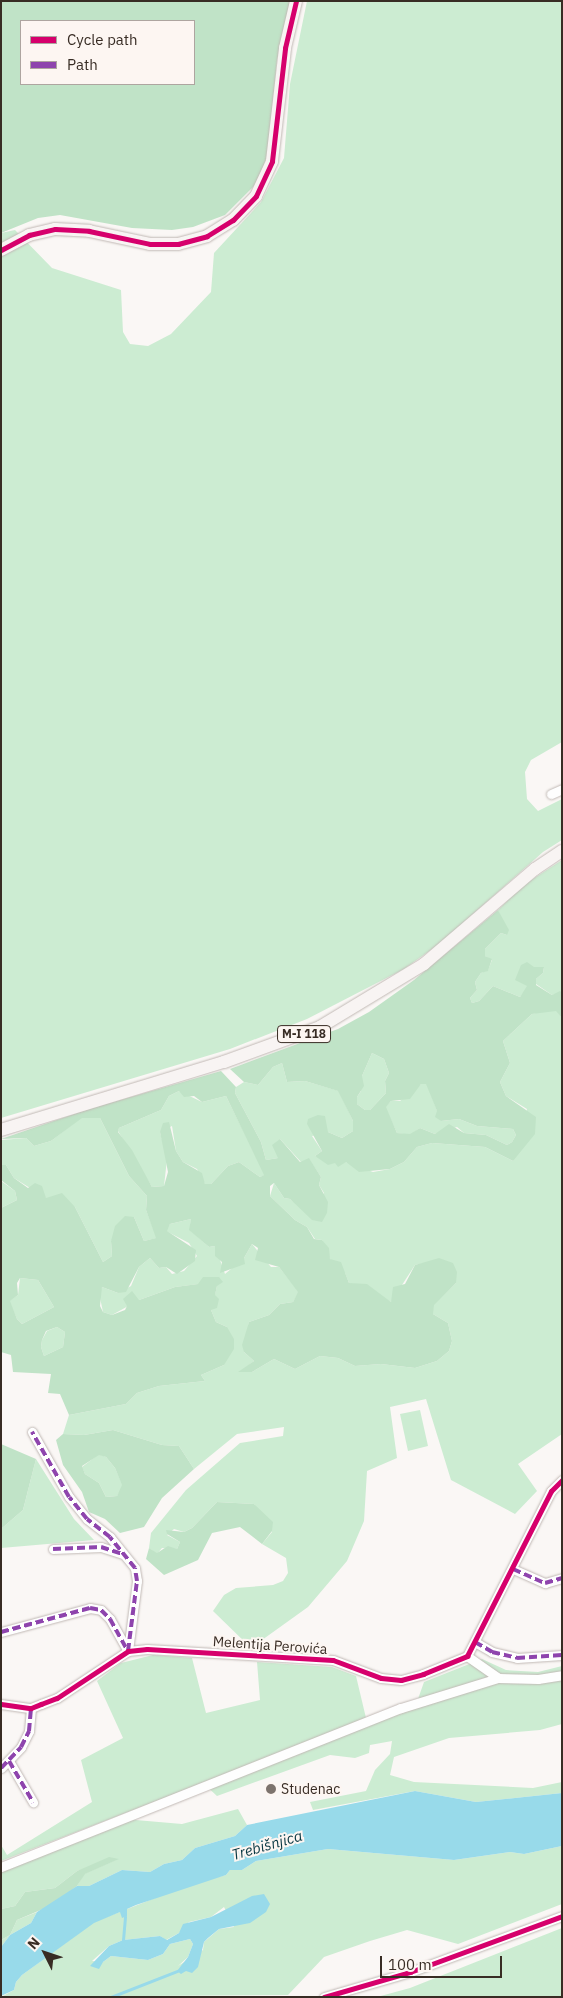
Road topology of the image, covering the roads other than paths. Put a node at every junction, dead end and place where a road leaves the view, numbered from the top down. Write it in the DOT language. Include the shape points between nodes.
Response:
graph roads {
  1 [pos="296,1"];
  2 [pos="1,250"];
  3 [pos="562,789"];
  4 [pos="551,794"];
  5 [pos="562,852"];
  6 [pos="1,1130"];
  7 [pos="32,1432"];
  8 [pos="562,1480"];
  9 [pos="53,1549"];
  10 [pos="123,1554"];
  11 [pos="513,1569"];
  12 [pos="562,1578"];
  13 [pos="1,1632"];
  14 [pos="475,1642"];
  15 [pos="128,1651"];
  16 [pos="562,1655"];
  17 [pos="467,1656"];
  18 [pos="562,1675"];
  19 [pos="498,1678"];
  20 [pos="1,1704"];
  21 [pos="31,1708"];
  22 [pos="9,1761"];
  23 [pos="1,1768"];
  24 [pos="33,1802"];
  25 [pos="1,1867"];
  26 [pos="562,1916"];
  27 [pos="324,1997"];
  1 -- 2 [label="main road" via="285,48 272,161 256,196 233,220 207,236 178,244 159,245 89,231 55,228 29,235"];
  3 -- 4 [label="street"];
  5 -- 6 [label="main road, M-I 118" via="535,868 424,964 320,1027 224,1062"];
  7 -- 10 [label="street" via="69,1497"];
  8 -- 11 [label="street" via="551,1491"];
  9 -- 10 [label="street" via="101,1547"];
  10 -- 15 [label="street" via="135,1568 137,1581"];
  11 -- 12 [label="street" via="545,1583"];
  11 -- 14 [label="street"];
  13 -- 15 [label="street" via="90,1608 101,1610 110,1619"];
  14 -- 16 [label="street" via="509,1656"];
  14 -- 17 [label="street"];
  15 -- 17 [label="street, Melentija Perovića" via="180,1650 333,1660 381,1678 401,1680"];
  15 -- 21 [label="street" via="57,1698"];
  17 -- 19 [label="street"];
  18 -- 19 [label="street" via="538,1679"];
  19 -- 25 [label="street" via="401,1708"];
  20 -- 21 [label="street"];
  21 -- 22 [label="street" via="29,1731"];
  22 -- 23 [label="street"];
  22 -- 24 [label="street"];
  26 -- 27 [label="street" via="410,1972"];
}
